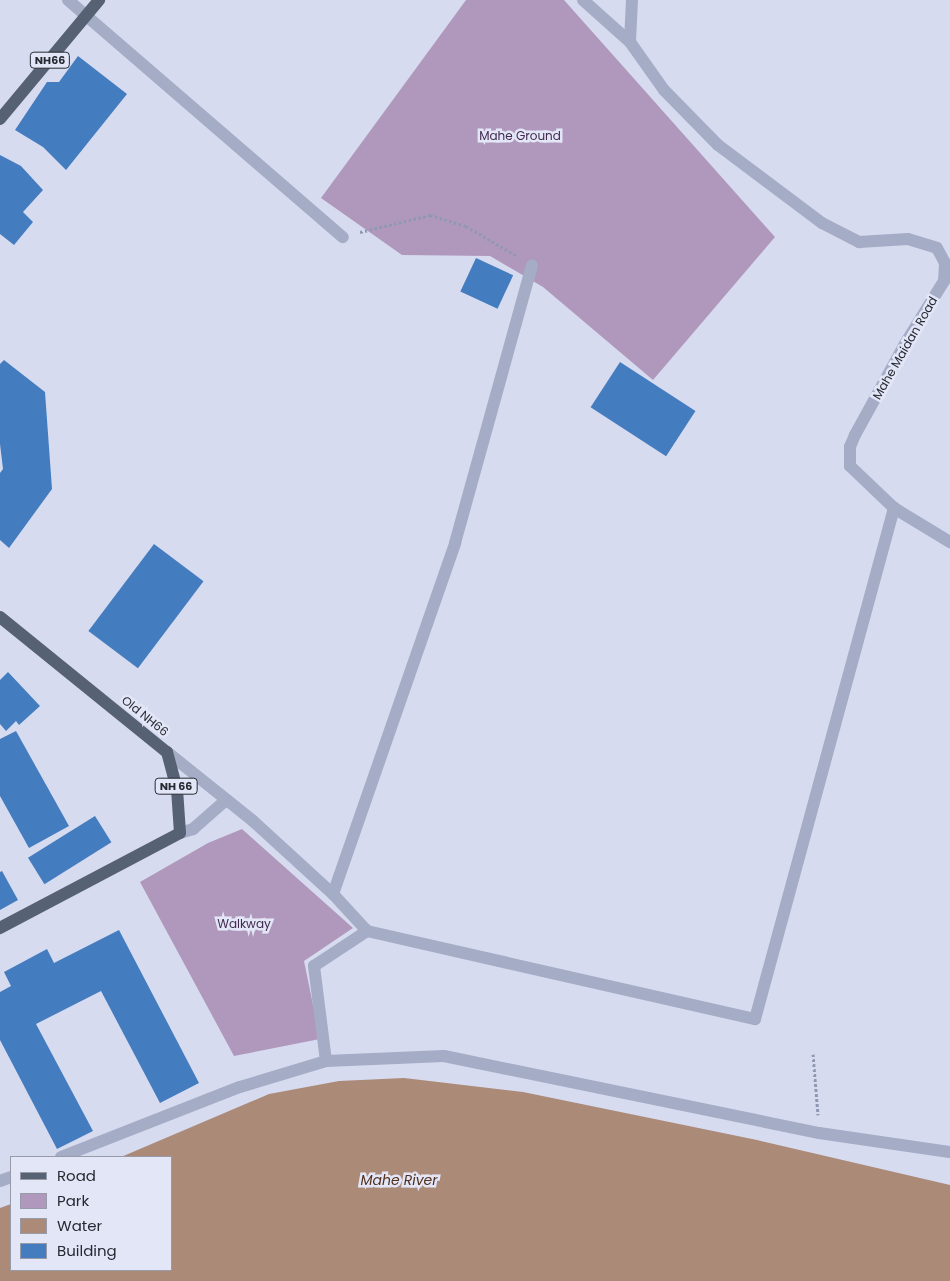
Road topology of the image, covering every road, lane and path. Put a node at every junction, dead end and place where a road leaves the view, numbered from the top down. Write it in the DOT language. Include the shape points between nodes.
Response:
graph roads {
  1 [pos="68,0"];
  2 [pos="99,0"];
  3 [pos="583,0"];
  4 [pos="632,0"];
  5 [pos="85,17"];
  6 [pos="630,42"];
  7 [pos="0,119"];
  8 [pos="342,237"];
  9 [pos="532,265"];
  10 [pos="894,508"];
  11 [pos="950,542"];
  12 [pos="0,617"];
  13 [pos="167,752"];
  14 [pos="226,800"];
  15 [pos="180,833"];
  16 [pos="333,894"];
  17 [pos="0,928"];
  18 [pos="367,931"];
  19 [pos="814,1054"];
  20 [pos="326,1061"];
  21 [pos="819,1133"];
  22 [pos="950,1152"];
  23 [pos="64,1156"];
  1 -- 5 [label="street"];
  2 -- 5 [label="main road, NH66"];
  3 -- 6 [label="street, Mahe Maidan Road"];
  4 -- 6 [label="street"];
  5 -- 7 [label="main road, NH66"];
  5 -- 8 [label="street"];
  6 -- 10 [label="street, Mahe Maidan Road" via="664,90 718,145 822,223 859,242 908,239 937,248 945,263 944,281 905,344 850,448 850,466"];
  8 -- 9 [label="path" via="430,215 466,226"];
  9 -- 16 [label="street" via="455,544"];
  10 -- 11 [label="street, Mahe Maidan Road"];
  10 -- 18 [label="street" via="755,1019"];
  12 -- 13 [label="main road, Old NH66"];
  13 -- 14 [label="street"];
  13 -- 15 [label="main road, Old NH66 / NH 66" via="177,789"];
  14 -- 15 [label="street" via="193,828"];
  14 -- 16 [label="street"];
  15 -- 17 [label="main road"];
  16 -- 18 [label="street"];
  18 -- 20 [label="street" via="314,966"];
  19 -- 21 [label="path"];
  20 -- 21 [label="street" via="444,1056"];
  20 -- 23 [label="street" via="240,1087"];
  21 -- 22 [label="street"];
}
